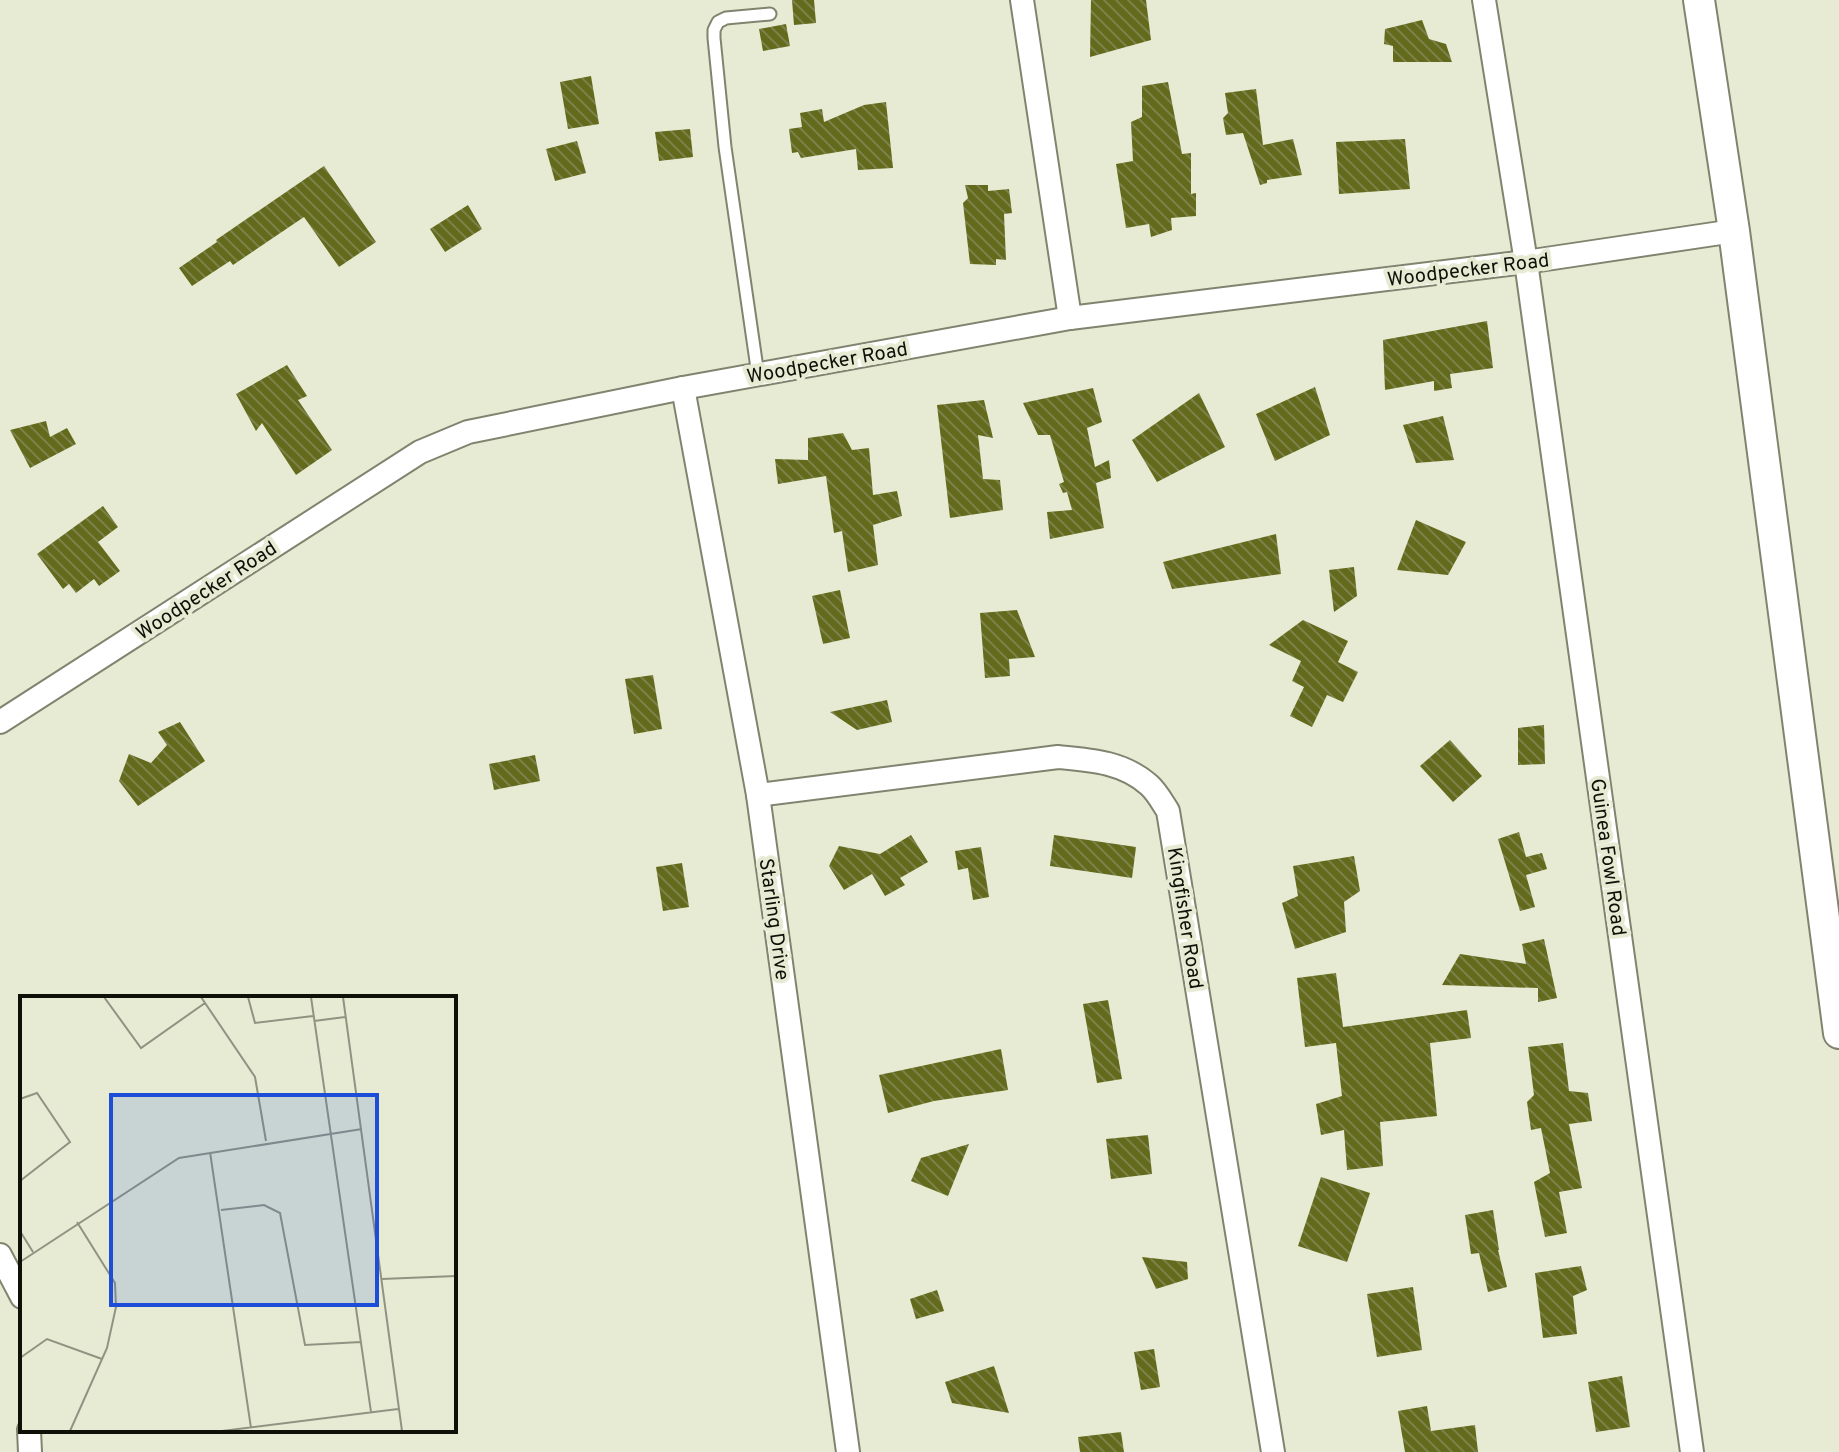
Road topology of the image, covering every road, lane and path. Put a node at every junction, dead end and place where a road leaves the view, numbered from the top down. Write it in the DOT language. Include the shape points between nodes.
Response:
graph roads {
  1 [pos="1022,0"];
  2 [pos="1484,0"];
  3 [pos="1699,0"];
  4 [pos="770,14"];
  5 [pos="1734,231"];
  6 [pos="1526,262"];
  7 [pos="1070,318"];
  8 [pos="758,375"];
  9 [pos="683,388"];
  10 [pos="0,722"];
  11 [pos="758,795"];
  12 [pos="1839,1033"];
  13 [pos="0,1255"];
  14 [pos="20,1293"];
  15 [pos="29,1432"];
  16 [pos="30,1452"];
  17 [pos="848,1452"];
  18 [pos="1273,1452"];
  19 [pos="1692,1452"];
  1 -- 7 [label="street"];
  2 -- 6 [label="street, Guinea Fowl Road"];
  3 -- 5 [label="street"];
  4 -- 8 [label="lane" via="726,18 714,30"];
  5 -- 6 [label="street, Woodpecker Road"];
  5 -- 12 [label="street"];
  6 -- 7 [label="street, Woodpecker Road"];
  6 -- 19 [label="street, Guinea Fowl Road"];
  7 -- 8 [label="street, Woodpecker Road"];
  8 -- 9 [label="street, Woodpecker Road"];
  9 -- 10 [label="street, Woodpecker Road" via="468,432 420,452"];
  9 -- 11 [label="street, Starling Drive"];
  11 -- 17 [label="street, Starling Drive"];
  11 -- 18 [label="street, Kingfisher Road" via="1058,757 1128,769 1151,786 1168,811"];
  13 -- 14 [label="street"];
  15 -- 16 [label="street"];
}
